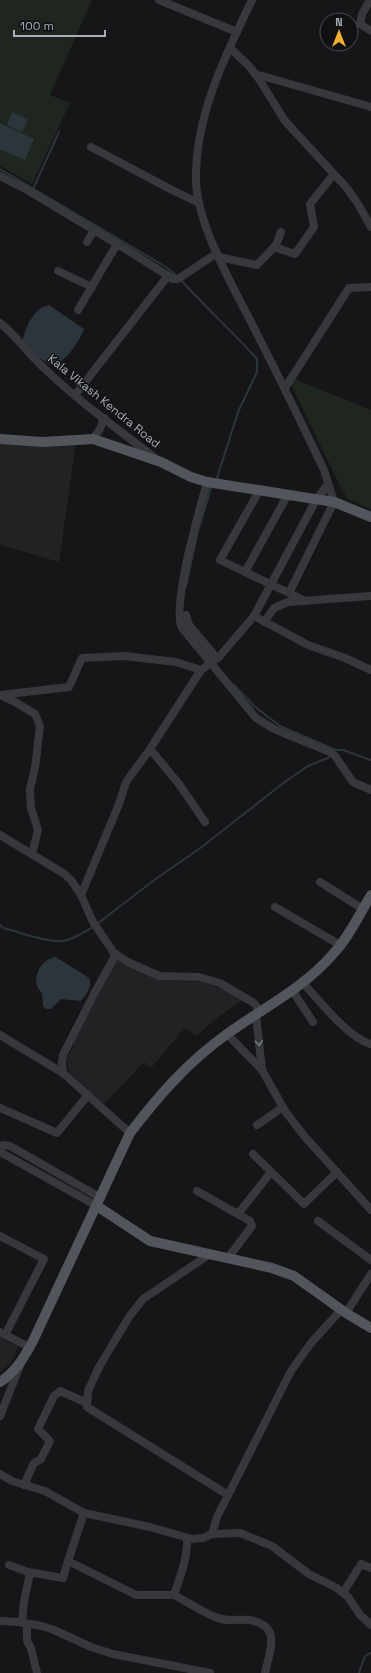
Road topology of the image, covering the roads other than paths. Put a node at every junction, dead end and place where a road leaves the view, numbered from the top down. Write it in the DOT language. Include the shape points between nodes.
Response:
graph roads {
  1 [pos="159,0"];
  2 [pos="252,0"];
  3 [pos="370,0"];
  4 [pos="371,30"];
  5 [pos="237,32"];
  6 [pos="230,48"];
  7 [pos="255,74"];
  8 [pos="371,107"];
  9 [pos="91,147"];
  10 [pos="334,174"];
  11 [pos="0,176"];
  12 [pos="199,202"];
  13 [pos="371,227"];
  14 [pos="94,230"];
  15 [pos="281,232"];
  16 [pos="87,242"];
  17 [pos="117,244"];
  18 [pos="274,247"];
  19 [pos="218,255"];
  20 [pos="58,270"];
  21 [pos="167,277"];
  22 [pos="92,287"];
  23 [pos="371,287"];
  24 [pos="78,310"];
  25 [pos="0,323"];
  26 [pos="285,388"];
  27 [pos="75,395"];
  28 [pos="104,418"];
  29 [pos="93,439"];
  30 [pos="0,440"];
  31 [pos="161,462"];
  32 [pos="207,482"];
  33 [pos="328,484"];
  34 [pos="259,491"];
  35 [pos="287,496"];
  36 [pos="316,500"];
  37 [pos="334,502"];
  38 [pos="371,517"];
  39 [pos="245,572"];
  40 [pos="271,584"];
  41 [pos="289,593"];
  42 [pos="371,596"];
  43 [pos="305,601"];
  44 [pos="186,615"];
  45 [pos="254,616"];
  46 [pos="264,622"];
  47 [pos="217,658"];
  48 [pos="210,663"];
  49 [pos="201,670"];
  50 [pos="371,670"];
  51 [pos="0,695"];
  52 [pos="150,749"];
  53 [pos="371,790"];
  54 [pos="205,822"];
  55 [pos="0,835"];
  56 [pos="32,854"];
  57 [pos="320,882"];
  58 [pos="81,895"];
  59 [pos="371,895"];
  60 [pos="275,907"];
  61 [pos="363,909"];
  62 [pos="340,945"];
  63 [pos="116,954"];
  64 [pos="303,983"];
  65 [pos="292,990"];
  66 [pos="259,1014"];
  67 [pos="313,1022"];
  68 [pos="227,1034"];
  69 [pos="0,1035"];
  70 [pos="371,1044"];
  71 [pos="262,1070"];
  72 [pos="63,1072"];
  73 [pos="88,1095"];
  74 [pos="0,1108"];
  75 [pos="283,1108"];
  76 [pos="257,1125"];
  77 [pos="130,1134"];
  78 [pos="0,1148"];
  79 [pos="0,1152"];
  80 [pos="253,1154"];
  81 [pos="271,1172"];
  82 [pos="337,1172"];
  83 [pos="197,1191"];
  84 [pos="99,1202"];
  85 [pos="371,1210"];
  86 [pos="238,1214"];
  87 [pos="318,1221"];
  88 [pos="0,1236"];
  89 [pos="210,1254"];
  90 [pos="228,1258"];
  91 [pos="371,1260"];
  92 [pos="371,1274"];
  93 [pos="343,1311"];
  94 [pos="371,1328"];
  95 [pos="3,1333"];
  96 [pos="30,1347"];
  97 [pos="23,1359"];
  98 [pos="0,1382"];
  99 [pos="87,1402"];
  100 [pos="0,1416"];
  101 [pos="0,1474"];
  102 [pos="24,1485"];
  103 [pos="228,1496"];
  104 [pos="84,1513"];
  105 [pos="212,1534"];
  106 [pos="187,1538"];
  107 [pos="68,1561"];
  108 [pos="9,1565"];
  109 [pos="371,1568"];
  110 [pos="30,1573"];
  111 [pos="343,1593"];
  112 [pos="174,1595"];
  113 [pos="0,1621"];
  114 [pos="24,1623"];
  115 [pos="371,1625"];
  116 [pos="37,1673"];
  117 [pos="210,1673"];
  118 [pos="265,1673"];
  1 -- 5 [label="street"];
  2 -- 5 [label="street"];
  3 -- 4 [label="street" via="360,24"];
  5 -- 6 [label="street"];
  6 -- 7 [label="street"];
  6 -- 12 [label="street" via="210,98 202,128 196,181"];
  7 -- 8 [label="street"];
  7 -- 10 [label="street" via="285,121"];
  9 -- 12 [label="street"];
  10 -- 13 [label="street" via="358,204"];
  10 -- 18 [label="street" via="310,204 314,227 295,254"];
  11 -- 14 [label="street"];
  12 -- 19 [label="street"];
  14 -- 16 [label="street"];
  14 -- 17 [label="street"];
  15 -- 18 [label="street"];
  17 -- 21 [label="street"];
  17 -- 22 [label="street"];
  18 -- 19 [label="street" via="257,265"];
  19 -- 21 [label="street" via="178,279"];
  19 -- 26 [label="street"];
  20 -- 22 [label="street"];
  21 -- 27 [label="street"];
  22 -- 24 [label="street"];
  23 -- 26 [label="street" via="349,288"];
  25 -- 27 [label="street, Kala Vikash Kendra Road" via="44,369"];
  26 -- 33 [label="street" via="324,470"];
  27 -- 28 [label="street, Kala Vikash Kendra Road"];
  28 -- 29 [label="street"];
  28 -- 31 [label="street, Kala Vikash Kendra Road"];
  29 -- 30 [label="main road" via="43,442"];
  29 -- 31 [label="main road"];
  31 -- 32 [label="main road"];
  32 -- 34 [label="main road"];
  32 -- 48 [label="street" via="186,566 178,617 182,628"];
  33 -- 36 [label="street"];
  33 -- 37 [label="street"];
  34 -- 35 [label="main road"];
  34 -- 39 [label="street" via="220,560"];
  35 -- 36 [label="main road"];
  35 -- 39 [label="street"];
  36 -- 37 [label="main road"];
  36 -- 40 [label="street"];
  37 -- 38 [label="main road"];
  37 -- 41 [label="street"];
  39 -- 40 [label="street"];
  40 -- 41 [label="street"];
  40 -- 45 [label="street"];
  41 -- 43 [label="street"];
  42 -- 43 [label="street"];
  43 -- 46 [label="street" via="288,602 274,608"];
  44 -- 47 [label="street" via="189,625"];
  45 -- 46 [label="street"];
  45 -- 47 [label="street"];
  46 -- 50 [label="street" via="308,645"];
  47 -- 48 [label="street"];
  48 -- 49 [label="street"];
  48 -- 53 [label="street" via="256,718 274,729 330,752 353,782"];
  49 -- 51 [label="street" via="176,662 124,656 82,658 69,687"];
  49 -- 52 [label="street"];
  51 -- 56 [label="street" via="35,714 40,726 30,789 31,808 38,830"];
  52 -- 54 [label="street" via="179,784"];
  52 -- 58 [label="street" via="126,782"];
  55 -- 56 [label="street"];
  56 -- 58 [label="street" via="71,880"];
  57 -- 61 [label="street"];
  58 -- 63 [label="street" via="93,922"];
  59 -- 61 [label="main road"];
  60 -- 62 [label="street"];
  61 -- 62 [label="main road"];
  62 -- 64 [label="main road"];
  63 -- 66 [label="street" via="159,976 199,977 220,983 254,1003"];
  63 -- 72 [label="street" via="64,1055"];
  64 -- 65 [label="main road"];
  64 -- 70 [label="street" via="349,1031 365,1043"];
  65 -- 66 [label="main road"];
  65 -- 67 [label="street"];
  66 -- 68 [label="main road"];
  66 -- 71 [label="street, one-way"];
  68 -- 71 [label="street"];
  68 -- 77 [label="main road" via="191,1062 155,1100"];
  69 -- 72 [label="street"];
  71 -- 75 [label="street"];
  72 -- 73 [label="street"];
  73 -- 74 [label="street" via="57,1133"];
  73 -- 77 [label="street"];
  75 -- 76 [label="street"];
  75 -- 82 [label="street"];
  77 -- 84 [label="main road"];
  78 -- 84 [label="street" via="3,1145 10,1146"];
  79 -- 84 [label="street"];
  80 -- 81 [label="street"];
  81 -- 82 [label="street" via="304,1204"];
  81 -- 86 [label="street"];
  82 -- 85 [label="street"];
  83 -- 86 [label="street"];
  84 -- 89 [label="main road" via="150,1241"];
  84 -- 96 [label="main road"];
  86 -- 90 [label="street" via="250,1221 252,1226"];
  87 -- 91 [label="street"];
  88 -- 95 [label="street" via="44,1259"];
  89 -- 90 [label="main road"];
  89 -- 99 [label="street" via="143,1299 129,1317 100,1367 88,1391"];
  90 -- 93 [label="main road" via="294,1276"];
  92 -- 93 [label="street"];
  93 -- 94 [label="main road"];
  93 -- 103 [label="street" via="311,1343 291,1371"];
  95 -- 96 [label="street"];
  96 -- 97 [label="main road"];
  97 -- 98 [label="main road" via="7,1378"];
  97 -- 100 [label="street"];
  99 -- 102 [label="street" via="60,1391 54,1396 38,1429 50,1441 41,1459 34,1463"];
  99 -- 103 [label="street" via="87,1407"];
  101 -- 102 [label="street" via="12,1482"];
  102 -- 104 [label="street" via="45,1491"];
  103 -- 105 [label="street"];
  104 -- 106 [label="street"];
  104 -- 107 [label="street"];
  105 -- 106 [label="street" via="202,1538"];
  105 -- 111 [label="street" via="240,1533 272,1546 309,1574"];
  106 -- 112 [label="street" via="184,1563"];
  107 -- 110 [label="street" via="63,1578"];
  107 -- 112 [label="street" via="136,1594"];
  108 -- 110 [label="street"];
  109 -- 111 [label="street" via="361,1564"];
  110 -- 114 [label="street"];
  111 -- 115 [label="street" via="360,1616"];
  112 -- 118 [label="street" via="220,1618 248,1620 267,1626 271,1632 272,1642"];
  113 -- 114 [label="street"];
  114 -- 116 [label="street"];
  114 -- 117 [label="street" via="54,1630 113,1654"];
}
